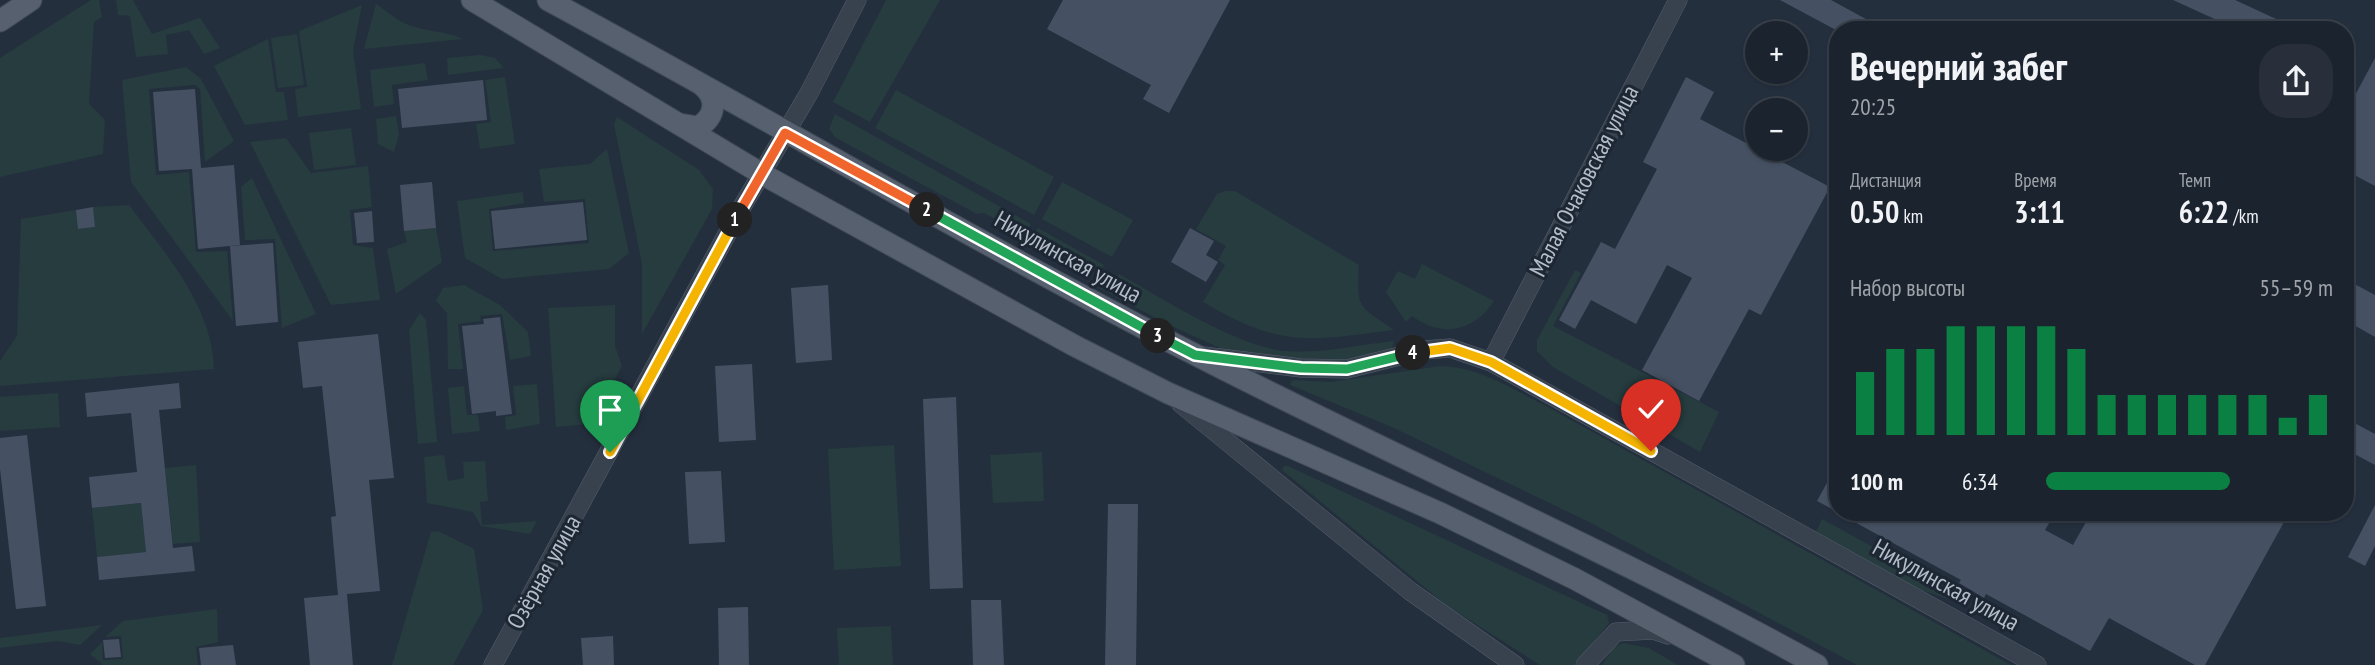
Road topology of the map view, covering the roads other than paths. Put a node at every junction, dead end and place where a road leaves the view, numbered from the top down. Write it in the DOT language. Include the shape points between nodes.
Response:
graph roads {
  1 [pos="31,0"];
  2 [pos="472,0"];
  3 [pos="548,0"];
  4 [pos="857,0"];
  5 [pos="1678,0"];
  6 [pos="0,21"];
  7 [pos="702,85"];
  8 [pos="677,124"];
  9 [pos="785,133"];
  10 [pos="762,174"];
  11 [pos="1195,355"];
  12 [pos="1491,362"];
  13 [pos="1168,393"];
  14 [pos="1698,645"];
  15 [pos="493,665"];
  16 [pos="1515,665"];
  17 [pos="1585,665"];
  18 [pos="1734,665"];
  19 [pos="1817,665"];
  20 [pos="2036,665"];
  1 -- 6 [label="main road"];
  2 -- 8 [label="main road"];
  3 -- 7 [label="main road, Никулинская улица"];
  4 -- 9 [label="street, Озёрная улица"];
  5 -- 12 [label="street, Малая Очаковская улица"];
  7 -- 8 [label="main road" via="712,96 709,118 691,128"];
  7 -- 9 [label="main road, Никулинская улица"];
  8 -- 10 [label="main road"];
  9 -- 10 [label="street, Озёрная улица"];
  9 -- 11 [label="main road, Никулинская улица"];
  10 -- 13 [label="main road"];
  10 -- 15 [label="street, Озёрная улица"];
  11 -- 12 [label="street, Никулинская улица" via="1347,369 1450,348"];
  11 -- 19 [label="main road" via="1727,615"];
  12 -- 20 [label="street, Никулинская улица"];
  13 -- 14 [label="main road" via="1440,513"];
  13 -- 16 [label="street" via="1410,591"];
  14 -- 17 [label="street" via="1653,630 1616,632"];
  14 -- 18 [label="main road"];
}
